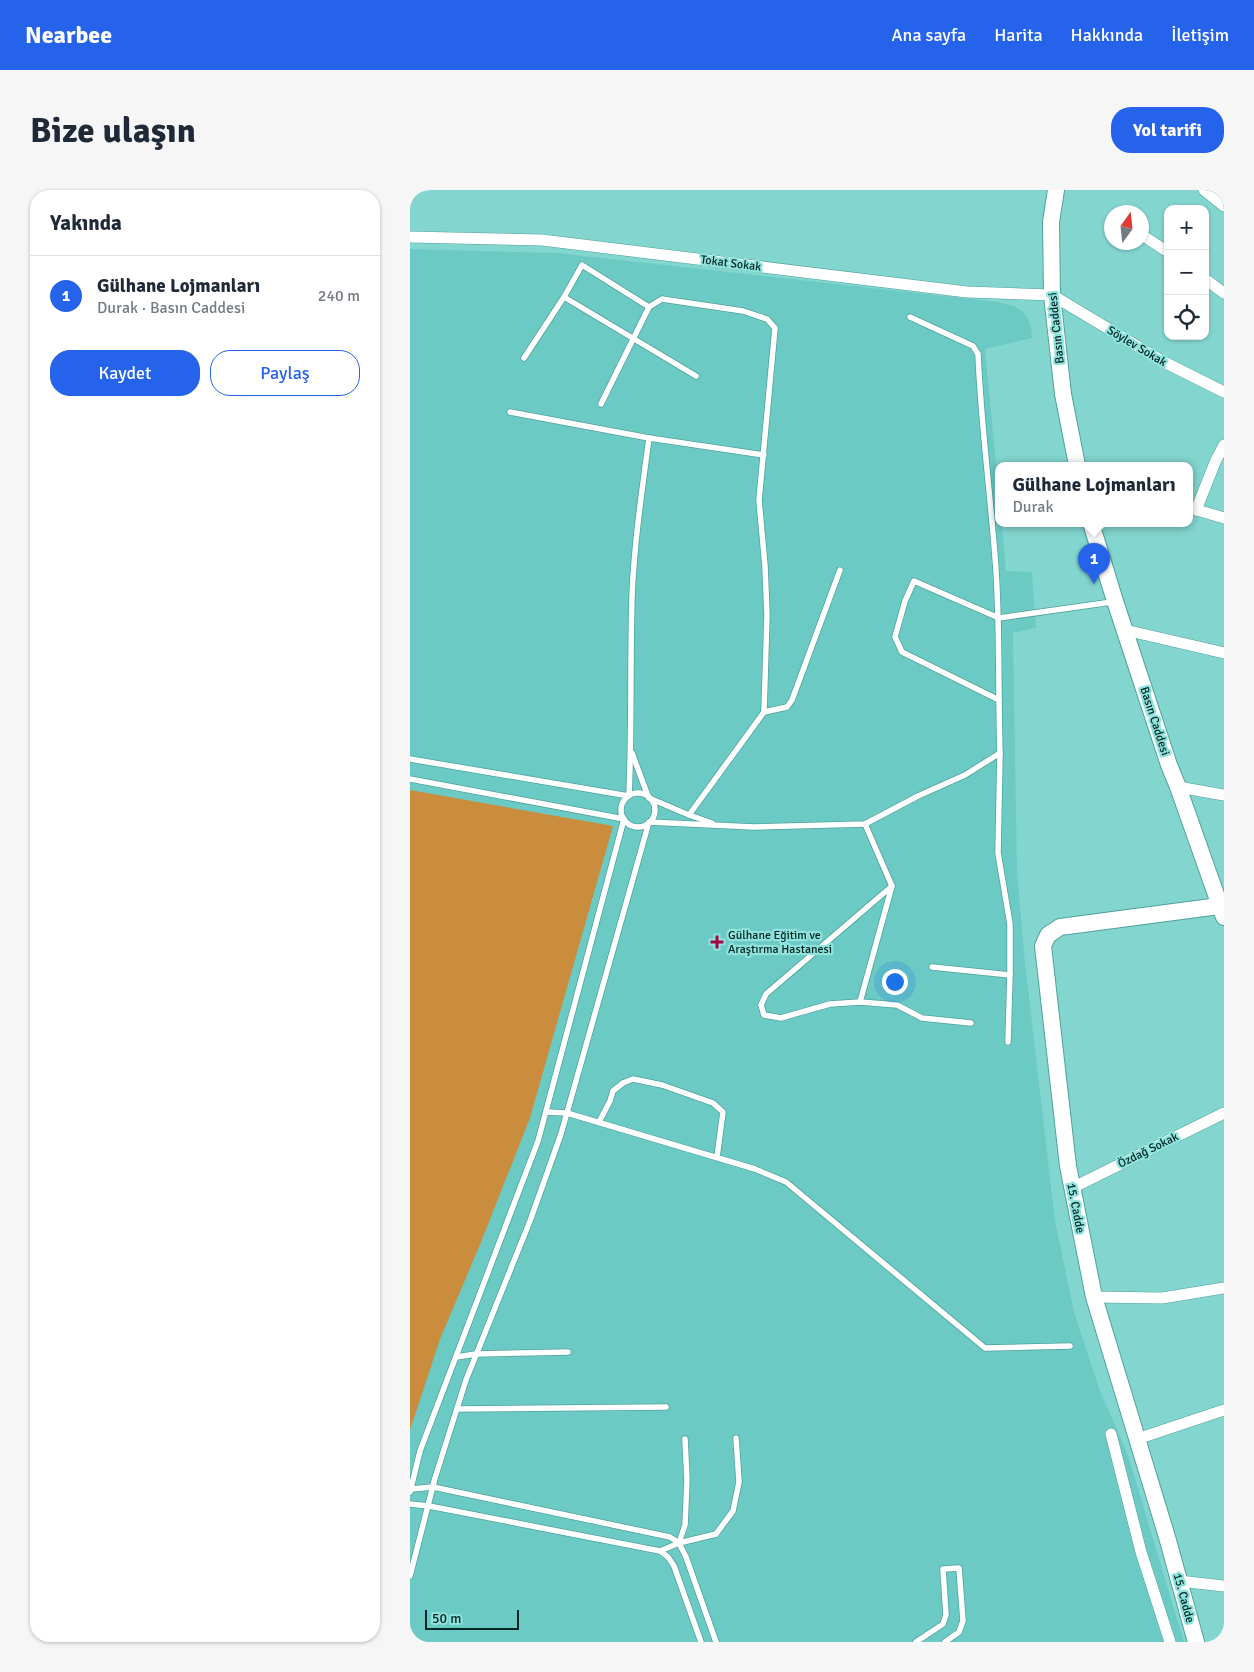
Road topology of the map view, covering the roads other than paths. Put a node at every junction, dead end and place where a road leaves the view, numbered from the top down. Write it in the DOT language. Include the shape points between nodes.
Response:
graph roads {
  1 [pos="1056,190"];
  2 [pos="1204,190"];
  3 [pos="1224,206"];
  4 [pos="410,237"];
  5 [pos="1149,239"];
  6 [pos="1165,250"];
  7 [pos="1209,282"];
  8 [pos="1224,293"];
  9 [pos="1052,295"];
  10 [pos="564,297"];
  11 [pos="649,307"];
  12 [pos="910,317"];
  13 [pos="634,338"];
  14 [pos="524,358"];
  15 [pos="696,376"];
  16 [pos="1224,392"];
  17 [pos="601,404"];
  18 [pos="510,412"];
  19 [pos="649,438"];
  20 [pos="1224,445"];
  21 [pos="764,455"];
  22 [pos="1076,462"];
  23 [pos="1193,507"];
  24 [pos="1193,509"];
  25 [pos="1224,518"];
  26 [pos="1092,527"];
  27 [pos="840,570"];
  28 [pos="1115,601"];
  29 [pos="999,618"];
  30 [pos="1125,630"];
  31 [pos="1224,653"];
  32 [pos="999,700"];
  33 [pos="764,712"];
  34 [pos="631,751"];
  35 [pos="1000,753"];
  36 [pos="410,759"];
  37 [pos="410,779"];
  38 [pos="1178,787"];
  39 [pos="1224,795"];
  40 [pos="628,796"];
  41 [pos="649,797"];
  42 [pos="689,815"];
  43 [pos="624,819"];
  44 [pos="648,822"];
  45 [pos="865,824"];
  46 [pos="719,826"];
  47 [pos="892,886"];
  48 [pos="1221,912"];
  49 [pos="932,967"];
  50 [pos="1010,975"];
  51 [pos="860,1002"];
  52 [pos="971,1023"];
  53 [pos="1008,1042"];
  54 [pos="546,1112"];
  55 [pos="567,1113"];
  56 [pos="1224,1113"];
  57 [pos="598,1122"];
  58 [pos="717,1157"];
  59 [pos="1072,1188"];
  60 [pos="1224,1288"];
  61 [pos="1094,1296"];
  62 [pos="1070,1346"];
  63 [pos="568,1352"];
  64 [pos="476,1354"];
  65 [pos="456,1357"];
  66 [pos="666,1407"];
  67 [pos="457,1409"];
  68 [pos="1224,1410"];
  69 [pos="1111,1434"];
  70 [pos="736,1438"];
  71 [pos="685,1439"];
  72 [pos="1137,1439"];
  73 [pos="433,1487"];
  74 [pos="410,1490"];
  75 [pos="410,1504"];
  76 [pos="429,1506"];
  77 [pos="679,1543"];
  78 [pos="660,1551"];
  79 [pos="410,1576"];
  80 [pos="1179,1581"];
  81 [pos="1224,1586"];
  82 [pos="701,1642"];
  83 [pos="716,1642"];
  84 [pos="916,1642"];
  85 [pos="945,1642"];
  86 [pos="1170,1642"];
  87 [pos="1196,1642"];
  1 -- 9 [label="street, Basın Caddesi" via="1051,222"];
  2 -- 3 [label="street"];
  4 -- 9 [label="street, Tokat Sokak" via="542,240 967,292"];
  5 -- 6 [label="street"];
  7 -- 8 [label="street"];
  9 -- 16 [label="street, Söylev Sokak" via="1162,361"];
  9 -- 22 [label="street, Basın Caddesi" via="1063,394"];
  10 -- 11 [label="lane" via="582,265"];
  10 -- 13 [label="lane"];
  10 -- 14 [label="lane"];
  11 -- 13 [label="lane"];
  11 -- 21 [label="lane" via="662,299 743,311 766,319 775,328"];
  12 -- 29 [label="lane" via="974,346 978,354"];
  13 -- 15 [label="lane"];
  13 -- 17 [label="lane"];
  18 -- 19 [label="lane"];
  19 -- 21 [label="lane"];
  19 -- 34 [label="lane" via="633,588"];
  20 -- 23 [label="street"];
  21 -- 33 [label="lane" via="760,500 767,615"];
  24 -- 25 [label="street"];
  26 -- 28 [label="street, Basın Caddesi"];
  27 -- 33 [label="lane" via="792,700 787,707"];
  28 -- 29 [label="lane"];
  28 -- 30 [label="street, Basın Caddesi"];
  29 -- 32 [label="lane"];
  29 -- 32 [label="lane" via="914,581 895,637 902,652"];
  30 -- 31 [label="street"];
  30 -- 38 [label="street, Basın Caddesi"];
  32 -- 35 [label="lane"];
  33 -- 42 [label="lane"];
  34 -- 40 [label="lane"];
  34 -- 41 [label="lane"];
  35 -- 45 [label="lane" via="966,775"];
  35 -- 50 [label="lane" via="998,853 1010,924"];
  36 -- 40 [label="lane"];
  37 -- 43 [label="lane"];
  38 -- 39 [label="street"];
  38 -- 48 [label="street, Basın Caddesi"];
  40 -- 41 [label="lane" via="639,793"];
  40 -- 43 [label="lane" via="621,809"];
  41 -- 42 [label="lane"];
  41 -- 44 [label="lane" via="654,812"];
  42 -- 46 [label="lane"];
  43 -- 44 [label="lane" via="638,826"];
  43 -- 54 [label="lane"];
  44 -- 46 [label="lane"];
  44 -- 55 [label="lane"];
  45 -- 46 [label="lane"];
  45 -- 47 [label="lane"];
  47 -- 51 [label="lane"];
  47 -- 51 [label="lane" via="766,994 761,1005 764,1015 781,1018 830,1004"];
  48 -- 59 [label="street, 15. Cadde" via="1060,927 1048,935 1043,946"];
  49 -- 50 [label="lane"];
  50 -- 53 [label="lane"];
  51 -- 52 [label="lane" via="897,1005 922,1018"];
  54 -- 55 [label="lane"];
  54 -- 65 [label="lane"];
  55 -- 57 [label="lane"];
  55 -- 64 [label="lane" via="530,1221"];
  56 -- 59 [label="street, Özdağ Sokak"];
  57 -- 58 [label="lane"];
  57 -- 58 [label="lane" via="613,1091 623,1083 633,1079 662,1085 713,1103 723,1112"];
  58 -- 62 [label="lane" via="786,1182 985,1348"];
  59 -- 61 [label="street, 15. Cadde"];
  60 -- 61 [label="street" via="1162,1298"];
  61 -- 72 [label="street, 15. Cadde"];
  63 -- 64 [label="lane"];
  64 -- 65 [label="lane"];
  64 -- 67 [label="lane"];
  65 -- 74 [label="lane" via="420,1451"];
  66 -- 67 [label="lane"];
  67 -- 73 [label="lane"];
  68 -- 72 [label="street"];
  69 -- 86 [label="street" via="1140,1552"];
  70 -- 77 [label="lane" via="739,1482 733,1511 716,1534"];
  71 -- 77 [label="lane" via="685,1525"];
  72 -- 80 [label="street, 15. Cadde"];
  73 -- 74 [label="lane"];
  73 -- 76 [label="lane"];
  73 -- 77 [label="lane" via="670,1537"];
  75 -- 76 [label="lane"];
  76 -- 78 [label="lane"];
  76 -- 79 [label="lane"];
  77 -- 78 [label="lane"];
  77 -- 83 [label="lane"];
  78 -- 82 [label="lane" via="674,1566"];
  80 -- 81 [label="street"];
  80 -- 87 [label="street, 15. Cadde"];
  84 -- 85 [label="lane" via="943,1624 946,1615 943,1569 959,1568 964,1621 959,1632"];
}
